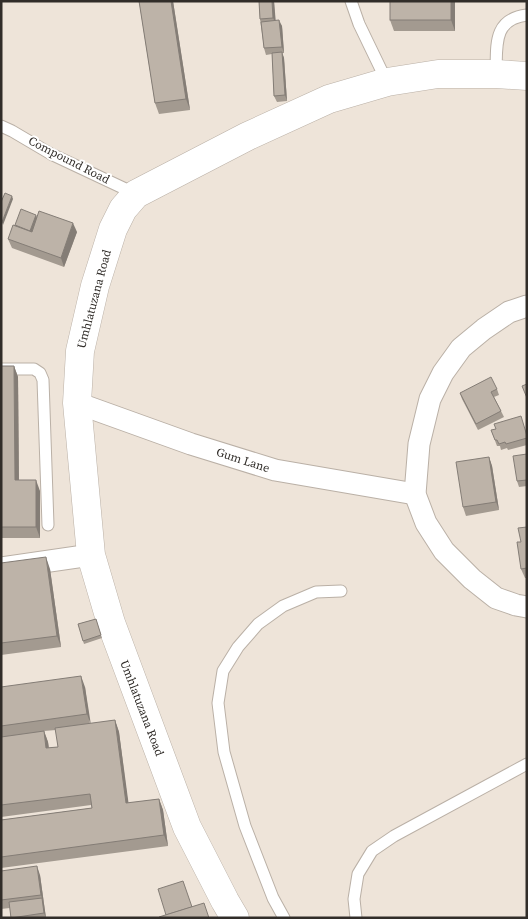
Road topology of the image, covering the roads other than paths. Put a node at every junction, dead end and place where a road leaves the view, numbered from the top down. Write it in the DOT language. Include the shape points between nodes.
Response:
graph roads {
  1 [pos="352,1"];
  2 [pos="527,15"];
  3 [pos="496,74"];
  4 [pos="527,76"];
  5 [pos="387,82"];
  6 [pos="1,126"];
  7 [pos="136,194"];
  8 [pos="527,306"];
  9 [pos="1,369"];
  10 [pos="77,403"];
  11 [pos="415,494"];
  12 [pos="48,525"];
  13 [pos="91,555"];
  14 [pos="1,568"];
  15 [pos="341,591"];
  16 [pos="527,607"];
  17 [pos="527,764"];
  18 [pos="235,918"];
  19 [pos="284,918"];
  20 [pos="356,918"];
  1 -- 5 [label="lane" via="359,24"];
  2 -- 3 [label="lane" via="503,25 497,36"];
  3 -- 4 [label="street, Umhlatuzana Road"];
  3 -- 5 [label="street, Umhlatuzana Road" via="438,74"];
  5 -- 7 [label="street, Umhlatuzana Road" via="329,99 248,136"];
  6 -- 7 [label="lane, Compound Road" via="51,154"];
  7 -- 10 [label="street, Umhlatuzana Road" via="123,209 113,229 95,286 80,351"];
  8 -- 11 [label="street" via="509,312 484,329 461,348 443,373 430,399 419,444"];
  9 -- 12 [label="lane" via="34,369 43,380"];
  10 -- 11 [label="street, Gum Lane" via="275,470"];
  10 -- 13 [label="street, Umhlatuzana Road"];
  11 -- 16 [label="street" via="426,523 444,551 472,580 496,598"];
  13 -- 14 [label="street"];
  13 -- 18 [label="street, Umhlatuzana Road" via="111,623 187,827"];
  15 -- 19 [label="lane" via="316,592 282,606 258,624 238,647 223,672 218,704 224,752 245,826 272,898"];
  17 -- 20 [label="lane" via="372,851 358,874 354,899"];
}
